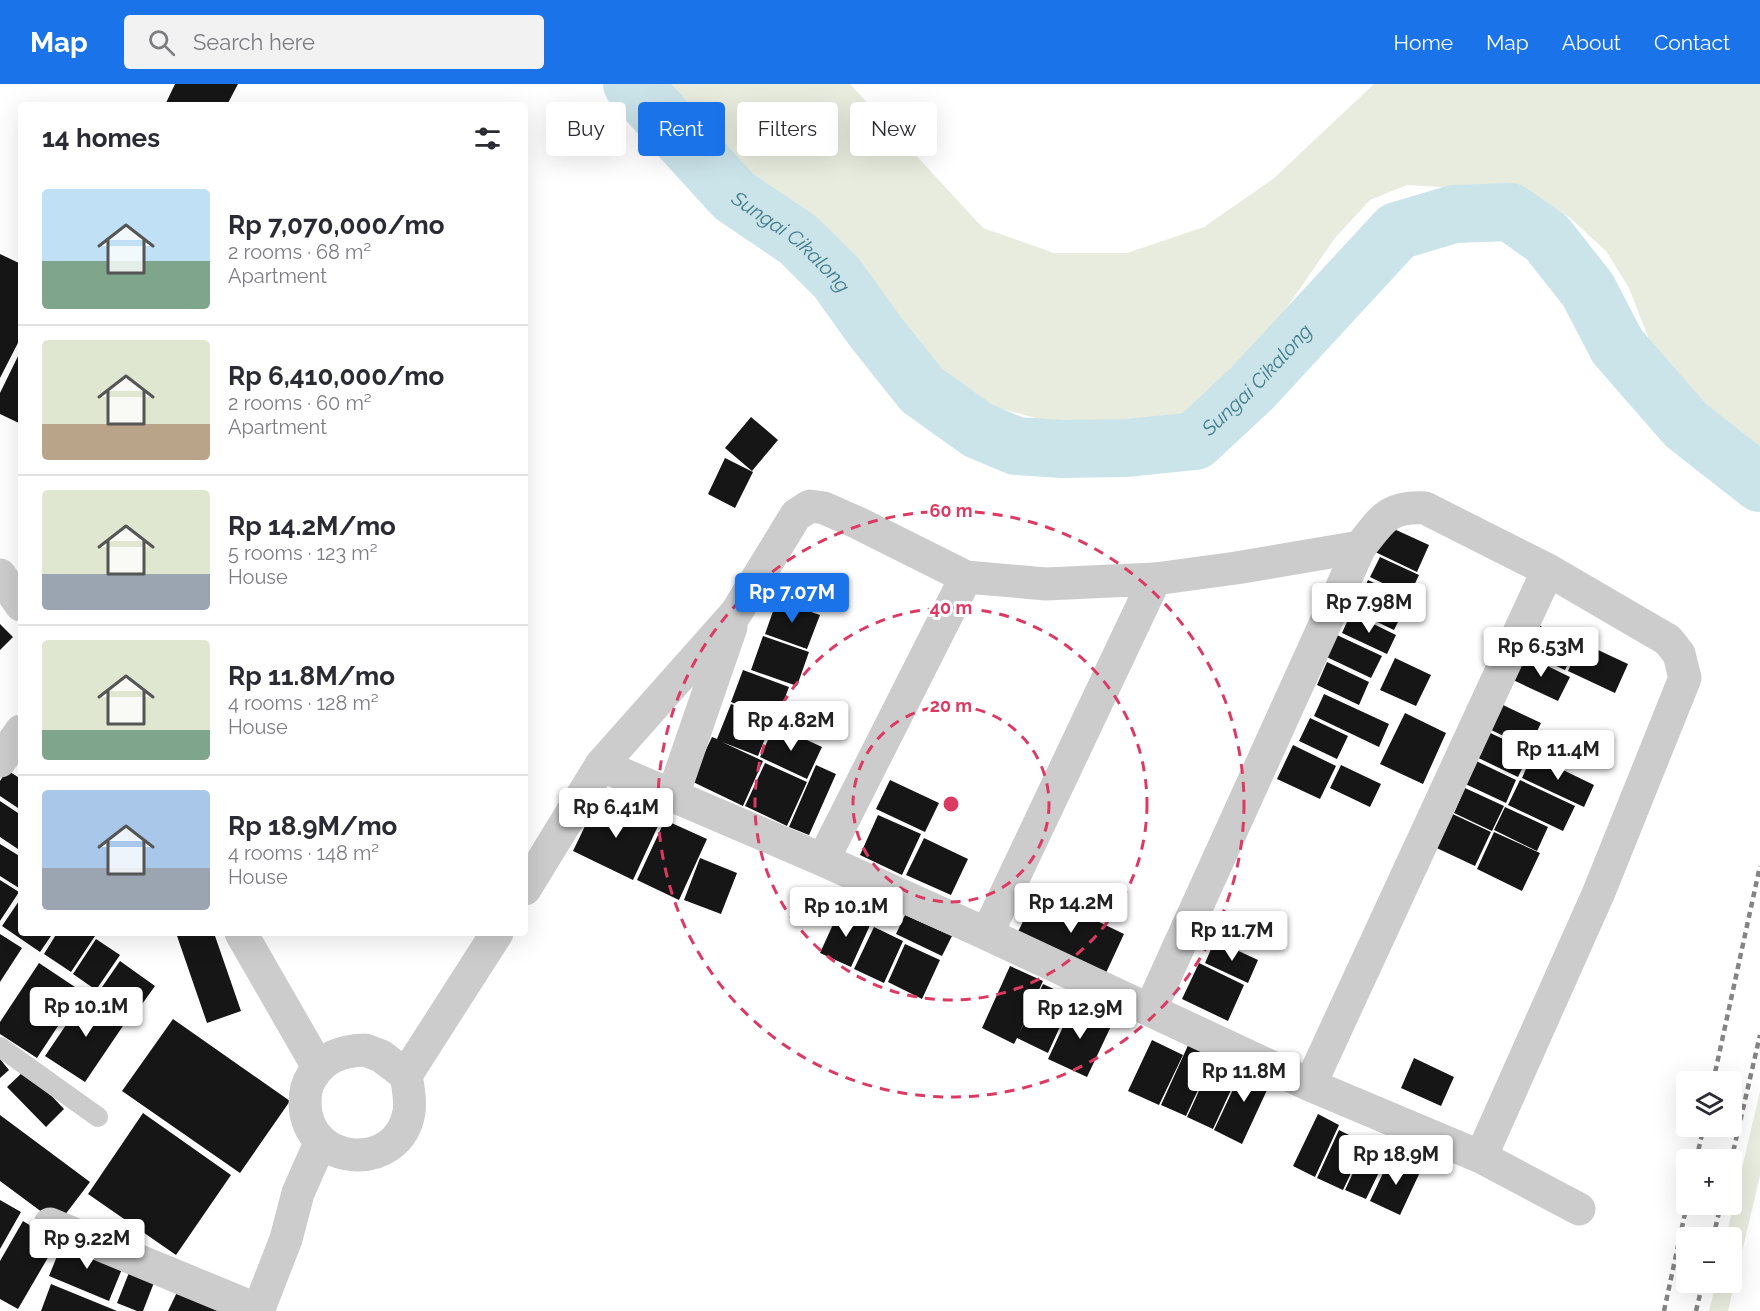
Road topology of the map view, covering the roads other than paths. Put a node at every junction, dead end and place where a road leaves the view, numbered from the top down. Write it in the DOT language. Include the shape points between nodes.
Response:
graph roads {
  1 [pos="1360,547"];
  2 [pos="1548,570"];
  3 [pos="0,575"];
  4 [pos="966,577"];
  5 [pos="1155,579"];
  6 [pos="18,601"];
  7 [pos="736,613"];
  8 [pos="18,735"];
  9 [pos="0,761"];
  10 [pos="601,765"];
  11 [pos="673,795"];
  12 [pos="823,860"];
  13 [pos="528,884"];
  14 [pos="987,933"];
  15 [pos="243,936"];
  16 [pos="495,936"];
  17 [pos="1150,1010"];
  18 [pos="0,1047"];
  19 [pos="318,1067"];
  20 [pos="406,1075"];
  21 [pos="1310,1085"];
  22 [pos="98,1118"];
  23 [pos="321,1141"];
  24 [pos="1481,1157"];
  25 [pos="1579,1209"];
  26 [pos="50,1224"];
  27 [pos="258,1310"];
  1 -- 2 [label="street" via="1386,515 1406,507 1425,508"];
  1 -- 5 [label="street"];
  1 -- 17 [label="street"];
  2 -- 21 [label="street"];
  2 -- 24 [label="street" via="1668,640 1679,654 1685,678 1599,892"];
  3 -- 6 [label="street"];
  4 -- 5 [label="street" via="1046,584"];
  4 -- 7 [label="street" via="850,519 810,506 796,515"];
  4 -- 12 [label="street"];
  5 -- 14 [label="street"];
  7 -- 10 [label="street"];
  7 -- 11 [label="street"];
  8 -- 9 [label="street"];
  10 -- 11 [label="street"];
  10 -- 13 [label="street"];
  11 -- 12 [label="street"];
  12 -- 14 [label="street"];
  14 -- 17 [label="street"];
  15 -- 19 [label="street"];
  16 -- 20 [label="street"];
  17 -- 21 [label="street"];
  18 -- 22 [label="lane"];
  19 -- 20 [label="street" via="347,1051 364,1050 381,1056"];
  19 -- 23 [label="street" via="309,1081 305,1113 310,1129"];
  20 -- 23 [label="street" via="409,1112 395,1140 366,1155 350,1155"];
  21 -- 24 [label="street"];
  23 -- 27 [label="street" via="298,1193 286,1239"];
  24 -- 25 [label="street"];
  26 -- 27 [label="street"];
}
